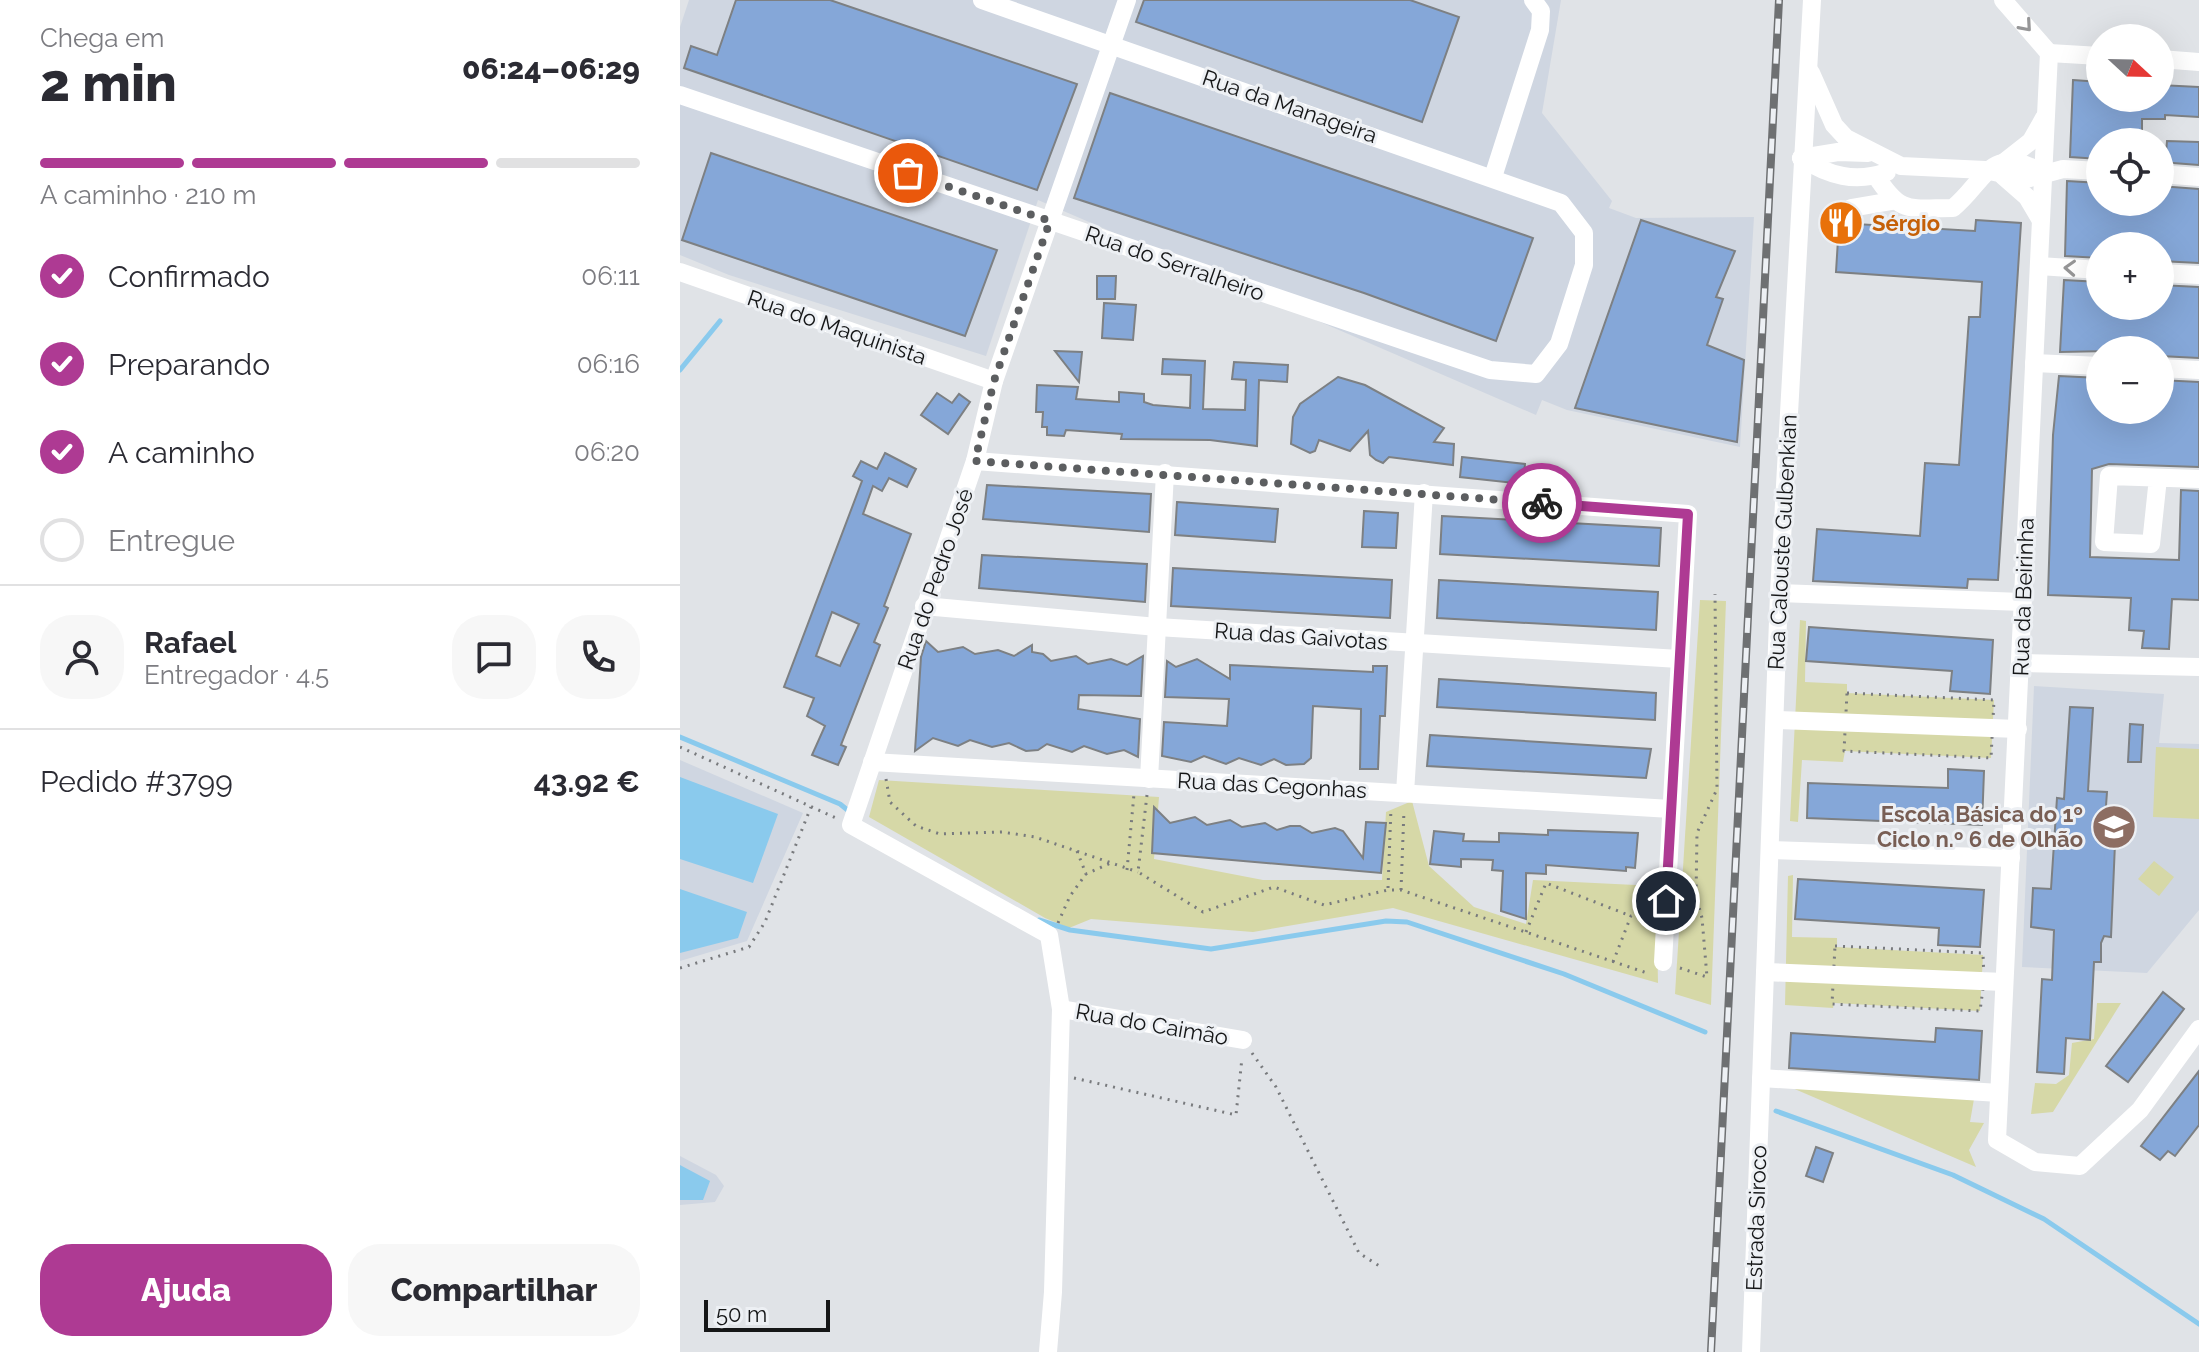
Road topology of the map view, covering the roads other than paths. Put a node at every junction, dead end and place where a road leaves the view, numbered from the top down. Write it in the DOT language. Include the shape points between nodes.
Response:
graph roads {
  1 [pos="982,0"];
  2 [pos="1127,0"];
  3 [pos="1533,0"];
  4 [pos="1812,0"];
  5 [pos="2003,0"];
  6 [pos="1111,43"];
  7 [pos="2049,53"];
  8 [pos="2086,55"];
  9 [pos="2174,60"];
  10 [pos="2199,62"];
  11 [pos="1810,70"];
  12 [pos="680,95"];
  13 [pos="2046,112"];
  14 [pos="1870,153"];
  15 [pos="1801,158"];
  16 [pos="1901,166"];
  17 [pos="1985,170"];
  18 [pos="2003,170"];
  19 [pos="2086,170"];
  20 [pos="2043,173"];
  21 [pos="2174,175"];
  22 [pos="1876,176"];
  23 [pos="1493,177"];
  24 [pos="2199,177"];
  25 [pos="1843,178"];
  26 [pos="1892,201"];
  27 [pos="1799,204"];
  28 [pos="1851,208"];
  29 [pos="1050,221"];
  30 [pos="2041,222"];
  31 [pos="2039,266"];
  32 [pos="2086,269"];
  33 [pos="680,272"];
  34 [pos="2174,274"];
  35 [pos="2199,275"];
  36 [pos="2034,363"];
  37 [pos="2086,365"];
  38 [pos="2174,369"];
  39 [pos="2199,370"];
  40 [pos="1536,374"];
  41 [pos="994,381"];
  42 [pos="975,461"];
  43 [pos="1165,473"];
  44 [pos="2158,478"];
  45 [pos="2199,479"];
  46 [pos="1424,493"];
  47 [pos="1779,593"];
  48 [pos="2022,602"];
  49 [pos="924,606"];
  50 [pos="1157,627"];
  51 [pos="1415,643"];
  52 [pos="1679,659"];
  53 [pos="2021,663"];
  54 [pos="2199,667"];
  55 [pos="1775,720"];
  56 [pos="2018,729"];
  57 [pos="878,763"];
  58 [pos="1142,778"];
  59 [pos="1400,797"];
  60 [pos="1671,809"];
  61 [pos="1770,850"];
  62 [pos="2011,858"];
  63 [pos="1663,962"];
  64 [pos="1765,972"];
  65 [pos="2004,982"];
  66 [pos="1061,1009"];
  67 [pos="2199,1029"];
  68 [pos="1243,1040"];
  69 [pos="1760,1082"];
  70 [pos="1999,1093"];
  71 [pos="1048,1352"];
  72 [pos="1751,1352"];
  1 -- 6 [label="street, Rua da Manageira"];
  2 -- 6 [label="street, Rua do Pedro José"];
  3 -- 23 [label="street" via="1541,11 1540,30"];
  4 -- 11 [label="street, Rua Calouste Gulbenkian"];
  5 -- 7 [label="street, one-way"];
  6 -- 23 [label="street, Rua da Manageira"];
  6 -- 29 [label="street, Rua do Pedro José"];
  7 -- 8 [label="street"];
  7 -- 13 [label="street, Rua da Beirinha"];
  9 -- 10 [label="street"];
  11 -- 14 [label="street" via="1834,125"];
  11 -- 15 [label="street, Rua Calouste Gulbenkian"];
  12 -- 29 [label="street, Rua do Serralheiro"];
  13 -- 18 [label="street" via="2031,141"];
  13 -- 20 [label="street, Rua da Beirinha"];
  14 -- 15 [label="street"];
  14 -- 16 [label="street"];
  15 -- 25 [label="street"];
  15 -- 27 [label="street, Rua Calouste Gulbenkian"];
  16 -- 17 [label="street"];
  16 -- 22 [label="street"];
  17 -- 18 [label="street"];
  17 -- 26 [label="street" via="1953,208 1909,208"];
  18 -- 20 [label="street" via="2026,179"];
  18 -- 30 [label="street"];
  19 -- 20 [label="street"];
  20 -- 30 [label="street, Rua da Beirinha"];
  21 -- 24 [label="street"];
  22 -- 25 [label="street"];
  22 -- 26 [label="street"];
  23 -- 40 [label="street, Rua da Manageira" via="1561,203 1584,233 1584,265 1574,303 1559,344"];
  25 -- 27 [label="street" via="1814,185"];
  26 -- 28 [label="street"];
  27 -- 47 [label="street, Rua Calouste Gulbenkian"];
  29 -- 40 [label="street, Rua do Serralheiro" via="1490,370"];
  29 -- 41 [label="street, Rua do Pedro José"];
  30 -- 31 [label="street, Rua da Beirinha"];
  32 -- 31 [label="street, one-way"];
  31 -- 36 [label="street, Rua da Beirinha"];
  33 -- 41 [label="street, Rua do Maquinista"];
  34 -- 35 [label="street"];
  36 -- 37 [label="street"];
  36 -- 48 [label="street, Rua da Beirinha"];
  38 -- 39 [label="street"];
  41 -- 42 [label="street, Rua do Pedro José"];
  42 -- 43 [label="street"];
  42 -- 49 [label="street, Rua do Pedro José"];
  43 -- 46 [label="street"];
  43 -- 50 [label="street"];
  44 -- 44 [label="street" via="2109,476 2104,542 2151,544"];
  44 -- 45 [label="street"];
  46 -- 51 [label="street"];
  46 -- 52 [label="street" via="1688,514"];
  47 -- 48 [label="street"];
  47 -- 55 [label="street, Rua Calouste Gulbenkian"];
  48 -- 53 [label="street, Rua da Beirinha"];
  49 -- 50 [label="street, Rua das Gaivotas"];
  49 -- 57 [label="street, Rua do Pedro José"];
  50 -- 51 [label="street, Rua das Gaivotas"];
  50 -- 58 [label="street"];
  51 -- 52 [label="street, Rua das Gaivotas"];
  51 -- 59 [label="street"];
  52 -- 60 [label="street"];
  53 -- 54 [label="street"];
  53 -- 56 [label="street, Rua da Beirinha"];
  55 -- 56 [label="street"];
  55 -- 61 [label="street, Rua Calouste Gulbenkian"];
  56 -- 62 [label="street, Rua da Beirinha"];
  57 -- 58 [label="street, Rua das Cegonhas"];
  57 -- 66 [label="street, Rua do Pedro José" via="862,794 856,825 1049,935"];
  58 -- 59 [label="street, Rua das Cegonhas"];
  59 -- 60 [label="street, Rua das Cegonhas"];
  60 -- 63 [label="street"];
  61 -- 62 [label="street"];
  61 -- 64 [label="street, Rua Calouste Gulbenkian"];
  62 -- 65 [label="street, Rua da Beirinha"];
  64 -- 65 [label="street"];
  64 -- 69 [label="street, Rua Calouste Gulbenkian"];
  65 -- 70 [label="street, Rua da Beirinha"];
  66 -- 68 [label="street, Rua do Caimão"];
  66 -- 71 [label="street"];
  67 -- 70 [label="street, Rua da Beirinha" via="2140,1110 2080,1166 2035,1162 1997,1140"];
  69 -- 70 [label="street"];
  69 -- 72 [label="street, Estrada Siroco"];
}
